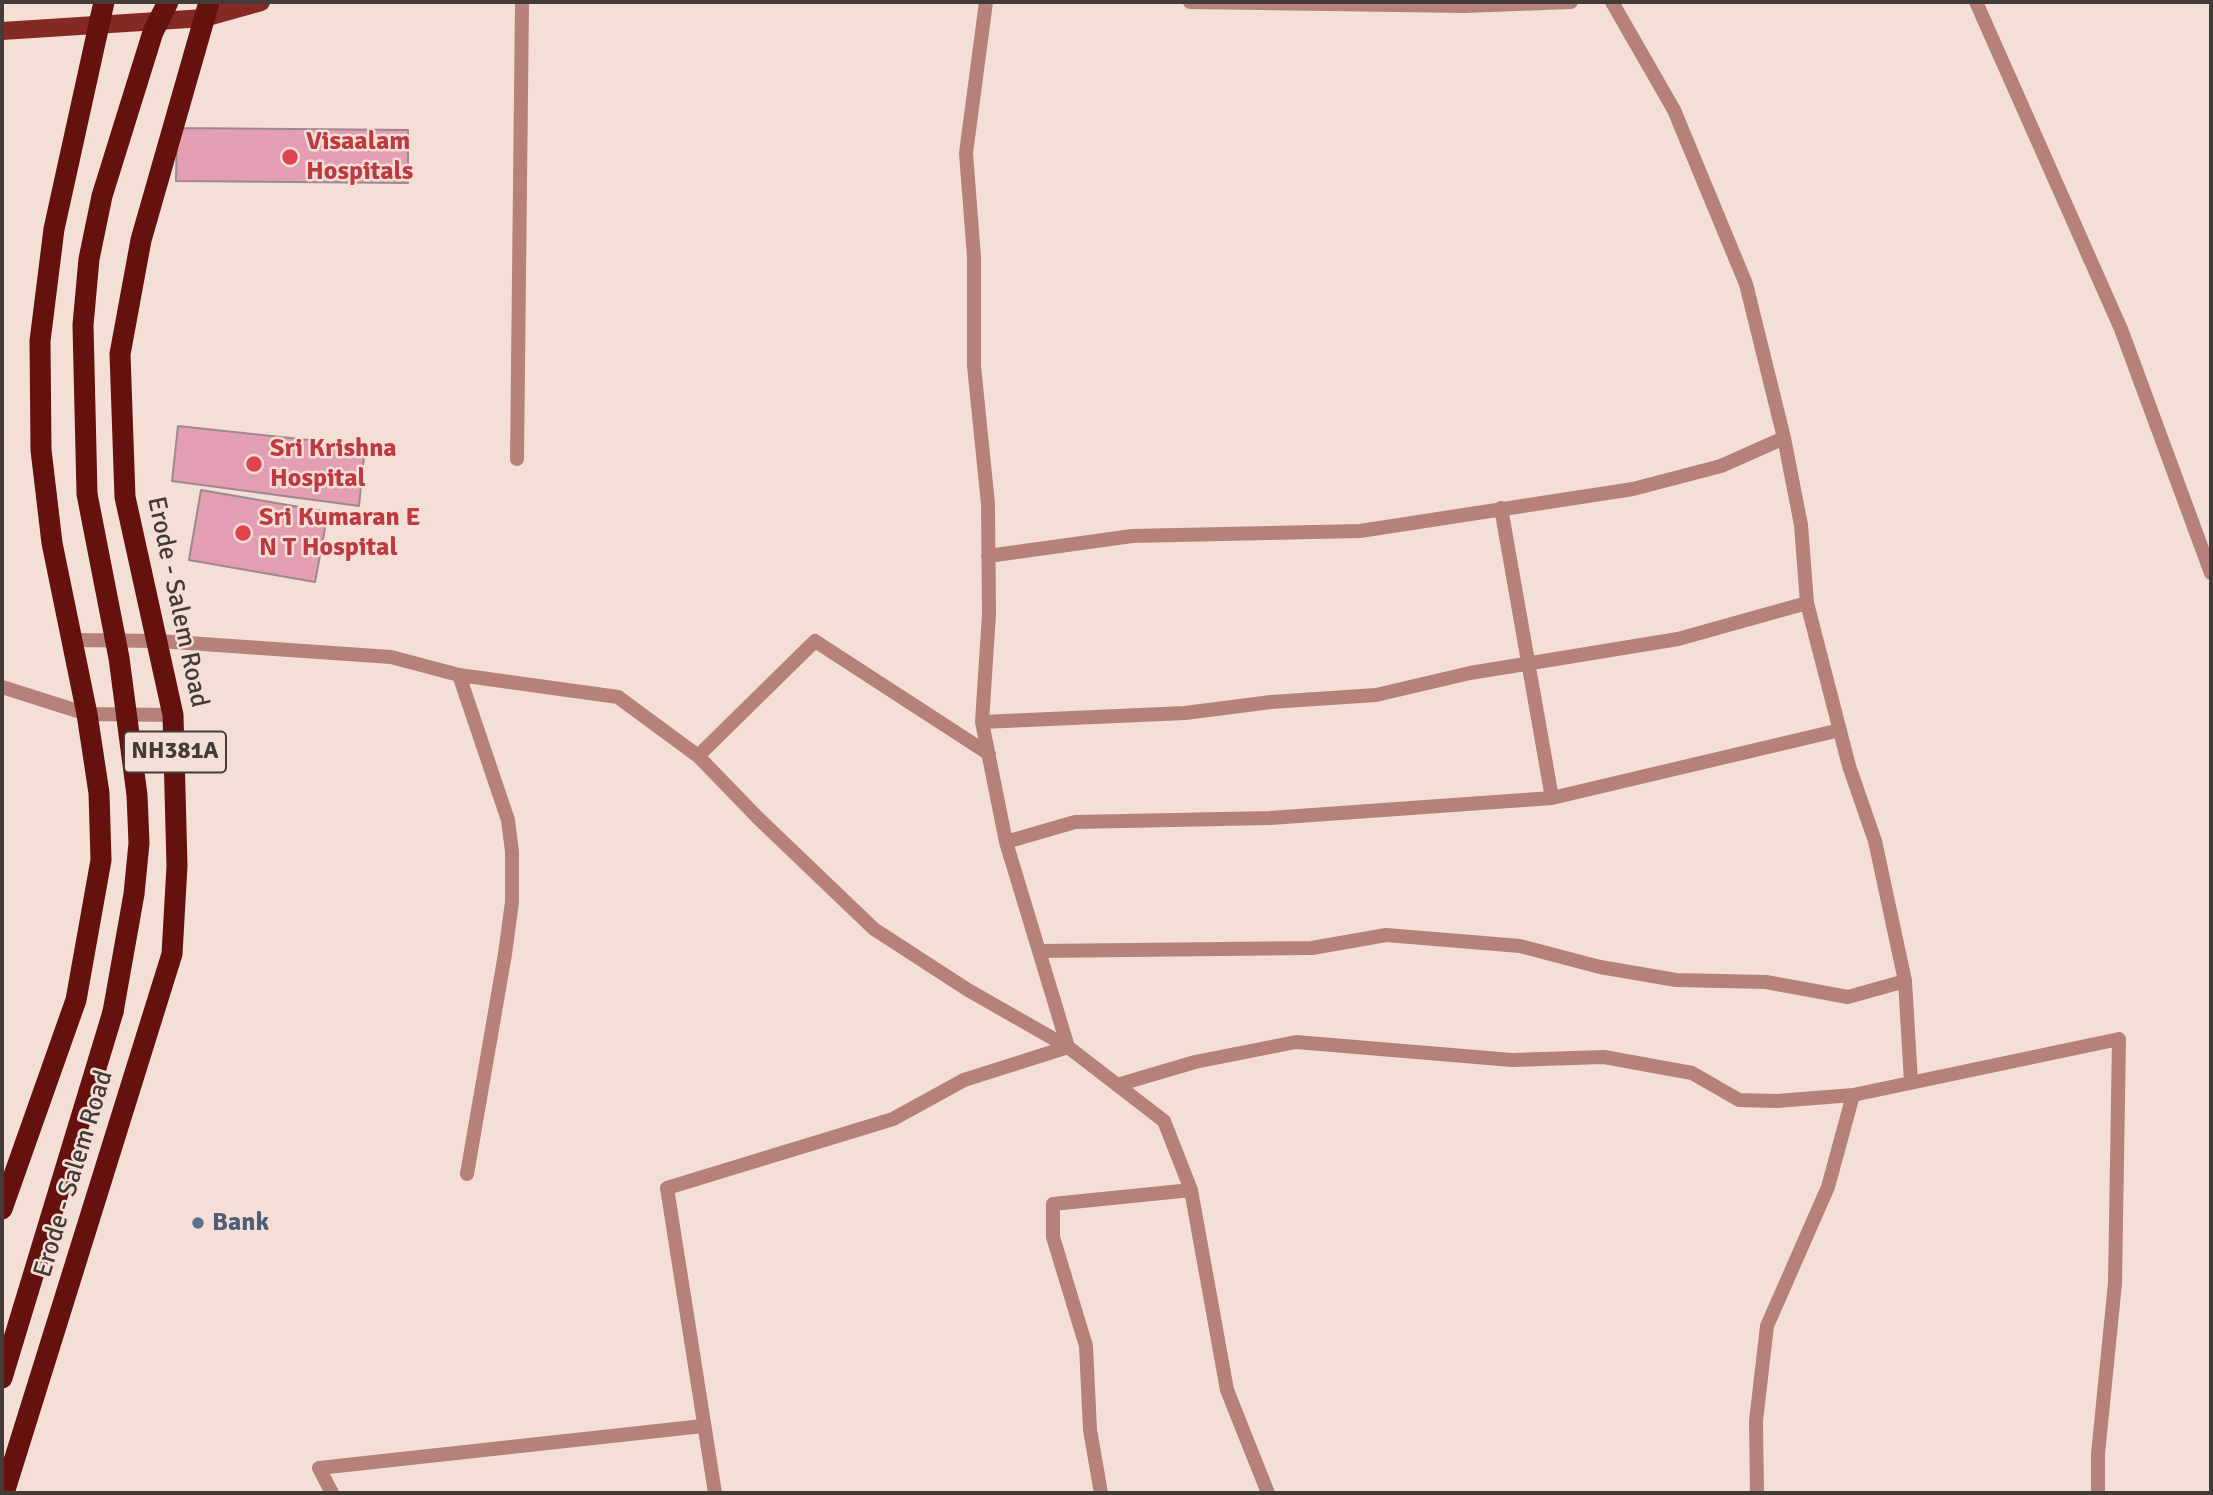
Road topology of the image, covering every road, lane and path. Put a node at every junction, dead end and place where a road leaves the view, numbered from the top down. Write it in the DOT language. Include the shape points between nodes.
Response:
graph roads {
  1 [pos="104,2"];
  2 [pos="168,2"];
  3 [pos="261,2"];
  4 [pos="522,2"];
  5 [pos="986,2"];
  6 [pos="1190,2"];
  7 [pos="1220,2"];
  8 [pos="1572,2"];
  9 [pos="1612,2"];
  10 [pos="1976,2"];
  11 [pos="206,10"];
  12 [pos="99,23"];
  13 [pos="2,31"];
  14 [pos="1784,438"];
  15 [pos="517,458"];
  16 [pos="1501,509"];
  17 [pos="988,556"];
  18 [pos="2211,573"];
  19 [pos="1807,603"];
  20 [pos="73,640"];
  21 [pos="159,641"];
  22 [pos="1530,662"];
  23 [pos="459,675"];
  24 [pos="2,687"];
  25 [pos="87,714"];
  26 [pos="173,715"];
  27 [pos="982,722"];
  28 [pos="1840,730"];
  29 [pos="989,754"];
  30 [pos="698,755"];
  31 [pos="1552,798"];
  32 [pos="1006,842"];
  33 [pos="1039,951"];
  34 [pos="1905,981"];
  35 [pos="1068,1047"];
  36 [pos="1911,1082"];
  37 [pos="1117,1085"];
  38 [pos="1853,1095"];
  39 [pos="467,1174"];
  40 [pos="1191,1190"];
  41 [pos="2,1209"];
  42 [pos="2,1378"];
  43 [pos="703,1426"];
  44 [pos="4,1493"];
  45 [pos="332,1493"];
  46 [pos="715,1493"];
  47 [pos="1101,1493"];
  48 [pos="1268,1493"];
  49 [pos="1757,1493"];
  50 [pos="2098,1493"];
  1 -- 12 [label="highway, Erode - Salem Road / NH381A"];
  2 -- 42 [label="highway, bridge" via="153,32 102,196 89,259 83,325 87,494 119,658 138,795 134,894 113,1012"];
  3 -- 11 [label="main road"];
  4 -- 15 [label="street"];
  5 -- 17 [label="street" via="966,153 974,257 974,366 988,504"];
  6 -- 7 [label="street"];
  7 -- 8 [label="street" via="1464,6"];
  9 -- 14 [label="street" via="1674,110 1746,284"];
  10 -- 18 [label="street" via="2121,329"];
  11 -- 12 [label="main road"];
  11 -- 21 [label="highway, Erode - Salem Road / NH381A" via="141,240 120,354 125,497"];
  12 -- 13 [label="main road"];
  12 -- 20 [label="highway, Erode - Salem Road / NH381A" via="54,229 40,341 41,450 52,543"];
  14 -- 16 [label="street" via="1721,466 1633,489"];
  14 -- 19 [label="street" via="1801,525"];
  16 -- 17 [label="street" via="1360,531 1132,536"];
  16 -- 22 [label="street"];
  17 -- 27 [label="street"];
  19 -- 22 [label="street" via="1678,639"];
  19 -- 28 [label="street"];
  20 -- 21 [label="street"];
  20 -- 25 [label="highway, Erode - Salem Road / NH381A"];
  21 -- 23 [label="street" via="391,657"];
  21 -- 26 [label="highway, Erode - Salem Road / NH381A"];
  22 -- 27 [label="street" via="1376,695 1185,713"];
  22 -- 31 [label="street"];
  23 -- 30 [label="street" via="618,697"];
  23 -- 39 [label="street" via="508,820 512,852 505,954"];
  24 -- 25 [label="street"];
  25 -- 26 [label="street"];
  25 -- 41 [label="highway, Erode - Salem Road / NH381A" via="99,793 101,860 76,1000"];
  26 -- 44 [label="highway, Erode - Salem Road / NH381A" via="177,866 172,954"];
  27 -- 29 [label="street"];
  28 -- 31 [label="street"];
  28 -- 34 [label="street" via="1875,841"];
  29 -- 30 [label="street" via="815,641"];
  29 -- 32 [label="street"];
  30 -- 35 [label="street" via="874,929"];
  31 -- 32 [label="street" via="1270,818 1074,822"];
  32 -- 33 [label="street"];
  33 -- 34 [label="street" via="1312,948 1386,935 1520,946 1675,980 1766,982 1848,997"];
  33 -- 35 [label="street"];
  34 -- 36 [label="street"];
  35 -- 37 [label="street"];
  35 -- 43 [label="street" via="964,1080 893,1119 667,1188"];
  36 -- 38 [label="street"];
  36 -- 50 [label="street" via="2119,1039 2115,1283"];
  37 -- 38 [label="street" via="1195,1062 1296,1042 1512,1060 1604,1057 1692,1073 1739,1100"];
  37 -- 40 [label="street" via="1164,1121"];
  38 -- 49 [label="street" via="1828,1187 1767,1326 1756,1422"];
  40 -- 47 [label="street" via="1053,1205 1053,1237 1086,1346 1090,1430"];
  40 -- 48 [label="street" via="1227,1390"];
  43 -- 45 [label="street" via="319,1468"];
  43 -- 46 [label="street"];
}
